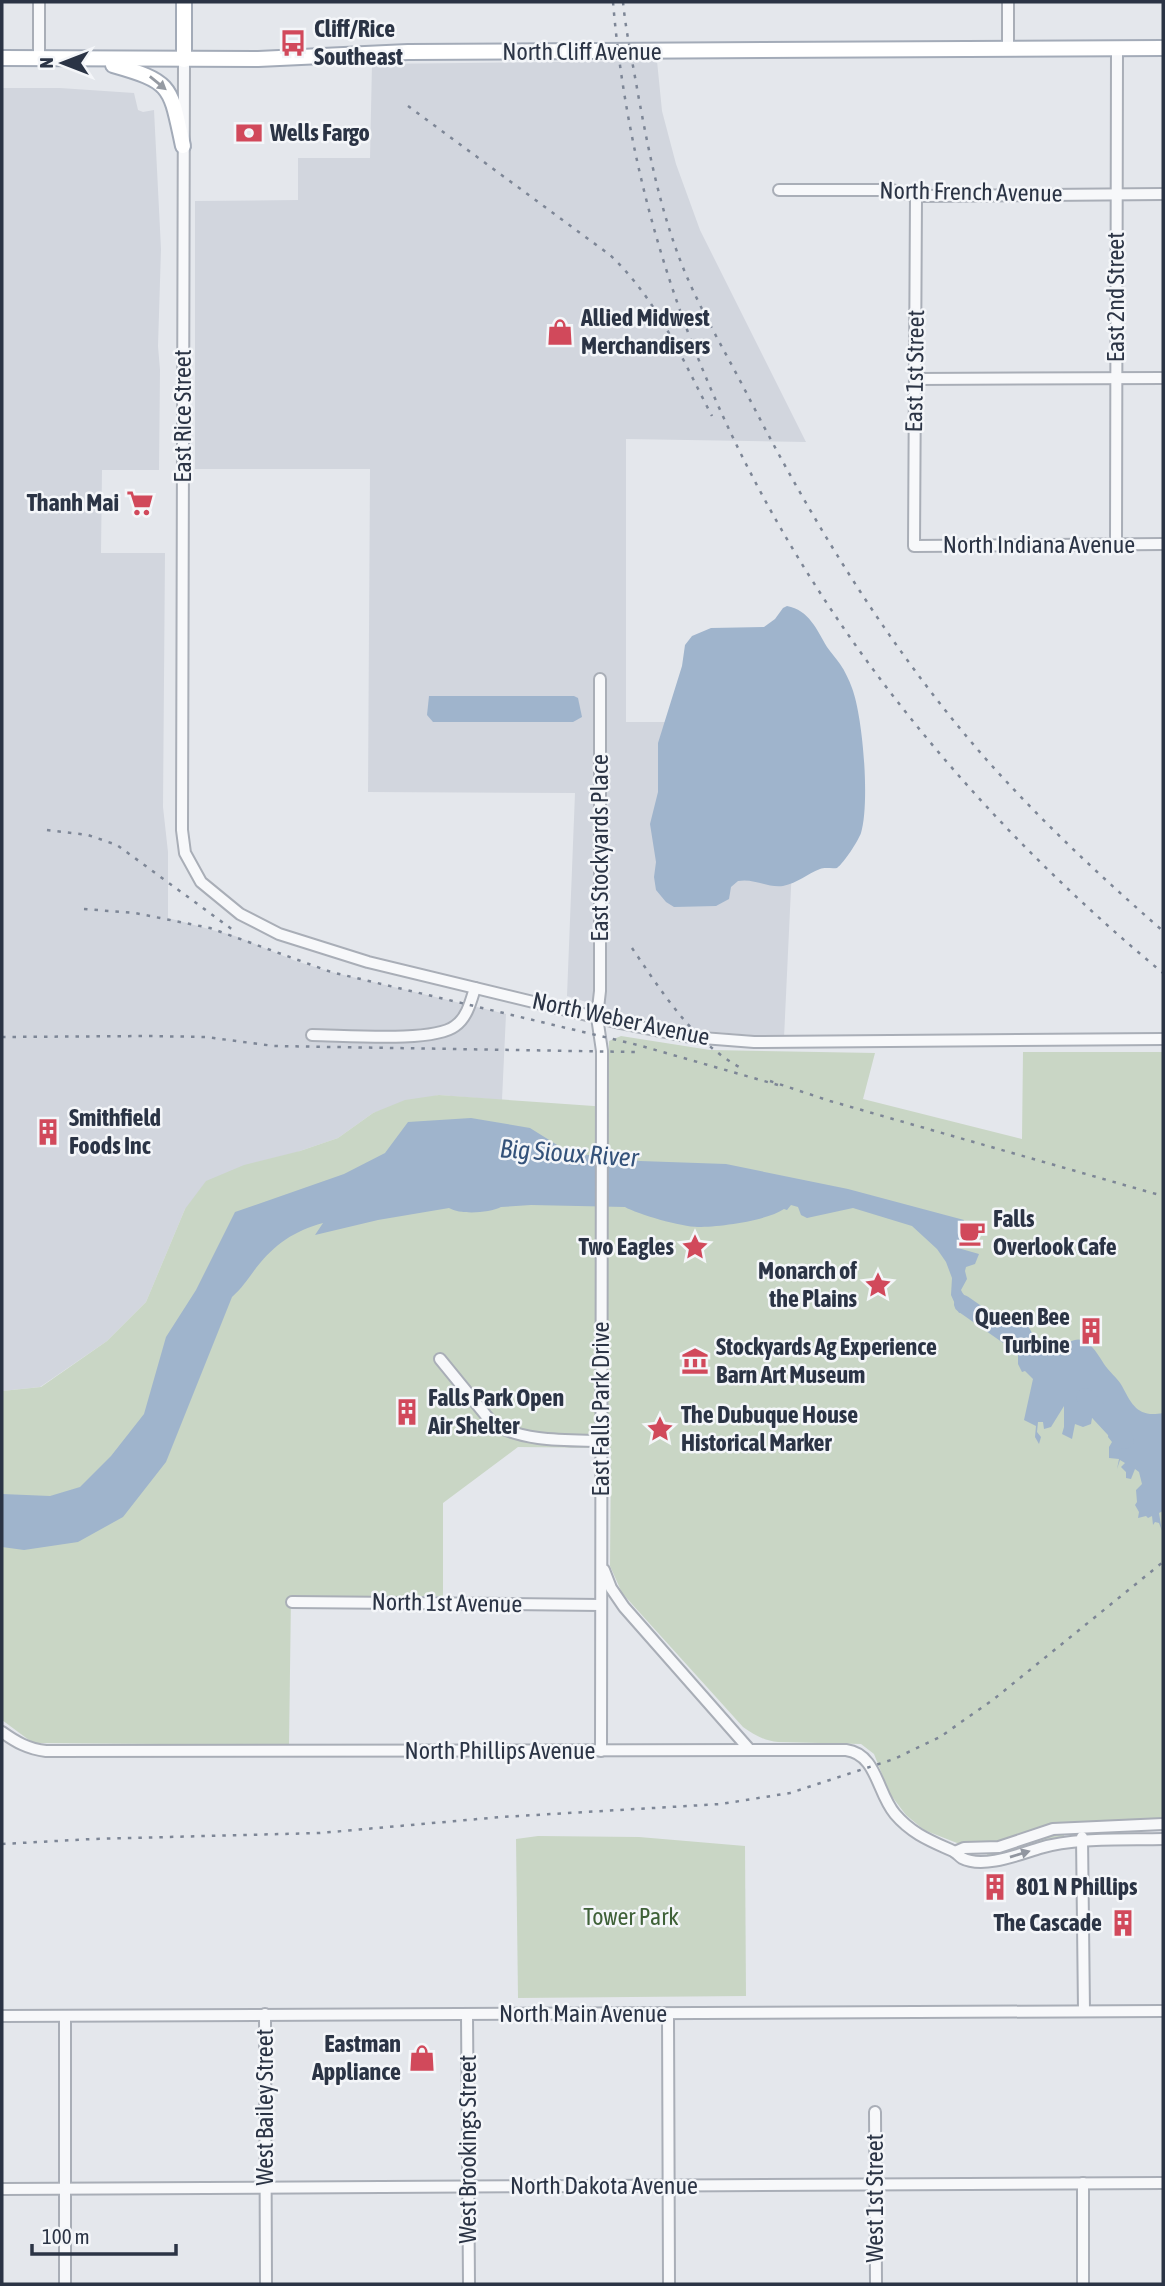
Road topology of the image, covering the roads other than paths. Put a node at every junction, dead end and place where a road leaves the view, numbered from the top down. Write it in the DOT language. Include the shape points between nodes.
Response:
graph roads {
  1 [pos="39,2"];
  2 [pos="184,2"];
  3 [pos="1008,2"];
  4 [pos="1163,48"];
  5 [pos="1008,49"];
  6 [pos="1116,49"];
  7 [pos="2,58"];
  8 [pos="39,59"];
  9 [pos="95,60"];
  10 [pos="184,60"];
  11 [pos="183,146"];
  12 [pos="779,190"];
  13 [pos="1116,194"];
  14 [pos="1163,194"];
  15 [pos="916,196"];
  16 [pos="1163,378"];
  17 [pos="915,379"];
  18 [pos="1116,379"];
  19 [pos="1116,544"];
  20 [pos="1163,544"];
  21 [pos="914,546"];
  22 [pos="600,680"];
  23 [pos="182,830"];
  24 [pos="475,988"];
  25 [pos="597,1017"];
  26 [pos="312,1035"];
  27 [pos="1163,1039"];
  28 [pos="440,1359"];
  29 [pos="601,1441"];
  30 [pos="601,1561"];
  31 [pos="292,1602"];
  32 [pos="601,1605"];
  33 [pos="2,1732"];
  34 [pos="749,1749"];
  35 [pos="601,1751"];
  36 [pos="1163,1824"];
  37 [pos="1082,1827"];
  38 [pos="1163,1839"];
  39 [pos="1082,1842"];
  40 [pos="955,1852"];
  41 [pos="1084,2011"];
  42 [pos="1163,2011"];
  43 [pos="265,2014"];
  44 [pos="467,2014"];
  45 [pos="668,2014"];
  46 [pos="2,2016"];
  47 [pos="65,2016"];
  48 [pos="875,2112"];
  49 [pos="1083,2183"];
  50 [pos="1163,2183"];
  51 [pos="875,2185"];
  52 [pos="669,2186"];
  53 [pos="468,2187"];
  54 [pos="265,2188"];
  55 [pos="2,2189"];
  56 [pos="65,2189"];
  57 [pos="65,2284"];
  58 [pos="266,2284"];
  59 [pos="469,2284"];
  60 [pos="669,2284"];
  61 [pos="876,2284"];
  62 [pos="1083,2284"];
  1 -- 8 [label="street"];
  2 -- 10 [label="main road, East Rice Street"];
  3 -- 5 [label="street"];
  4 -- 6 [label="main road, North Cliff Avenue"];
  5 -- 6 [label="main road, North Cliff Avenue"];
  5 -- 10 [label="main road, North Cliff Avenue" via="408,52"];
  6 -- 13 [label="street, East 2nd Street"];
  7 -- 8 [label="main road, North Cliff Avenue"];
  8 -- 9 [label="main road, North Cliff Avenue"];
  9 -- 10 [label="main road, North Cliff Avenue"];
  9 -- 11 [label="main road, one-way" via="149,75 165,87"];
  10 -- 11 [label="street, East Rice Street"];
  11 -- 23 [label="street, East Rice Street"];
  12 -- 15 [label="street, North French Avenue" via="892,190"];
  13 -- 14 [label="street, North French Avenue"];
  13 -- 15 [label="street, North French Avenue"];
  13 -- 18 [label="street, East 2nd Street"];
  15 -- 17 [label="street, East 1st Street"];
  16 -- 18 [label="street"];
  17 -- 18 [label="street"];
  17 -- 21 [label="street, East 1st Street"];
  18 -- 19 [label="street, East 2nd Street"];
  19 -- 20 [label="street, North Indiana Avenue"];
  19 -- 21 [label="street, North Indiana Avenue"];
  22 -- 25 [label="street, East Stockyards Place"];
  23 -- 24 [label="street, North Weber Avenue" via="185,853 201,881 249,920 338,954"];
  24 -- 25 [label="street, North Weber Avenue"];
  24 -- 26 [label="street" via="462,1019 440,1032"];
  25 -- 27 [label="street, North Weber Avenue" via="690,1037 754,1042"];
  25 -- 29 [label="street, East Falls Park Drive" via="602,1134"];
  28 -- 29 [label="street" via="502,1429 551,1440"];
  29 -- 30 [label="street, East Falls Park Drive"];
  30 -- 32 [label="street"];
  30 -- 34 [label="street, East Falls Park Drive" via="624,1607"];
  31 -- 32 [label="street, North 1st Avenue"];
  32 -- 35 [label="street"];
  33 -- 35 [label="street, North Phillips Avenue" via="18,1744 46,1751"];
  34 -- 35 [label="street, North Phillips Avenue"];
  34 -- 40 [label="street, North Phillips Avenue" via="856,1751 868,1762 885,1799 902,1821 927,1840"];
  36 -- 37 [label="street"];
  37 -- 39 [label="street"];
  37 -- 40 [label="street" via="1046,1830 999,1847"];
  38 -- 39 [label="street, North Phillips Avenue"];
  40 -- 39 [label="street, North Phillips Avenue, one-way" via="963,1858 997,1860"];
  39 -- 41 [label="street"];
  41 -- 42 [label="street, North Main Avenue"];
  41 -- 45 [label="street, North Main Avenue"];
  43 -- 44 [label="street, North Main Avenue"];
  43 -- 47 [label="street, North Main Avenue"];
  43 -- 54 [label="street, West Bailey Street"];
  44 -- 45 [label="street, North Main Avenue"];
  44 -- 53 [label="street, West Brookings Street"];
  45 -- 52 [label="street"];
  46 -- 47 [label="street, North Main Avenue"];
  47 -- 56 [label="street"];
  48 -- 51 [label="street, West 1st Street"];
  49 -- 50 [label="street, North Dakota Avenue"];
  49 -- 51 [label="street, North Dakota Avenue"];
  49 -- 62 [label="street"];
  51 -- 52 [label="street, North Dakota Avenue"];
  51 -- 61 [label="street, West 1st Street"];
  52 -- 53 [label="street, North Dakota Avenue"];
  52 -- 60 [label="street"];
  53 -- 54 [label="street, North Dakota Avenue"];
  53 -- 59 [label="street, West Brookings Street"];
  54 -- 56 [label="street, North Dakota Avenue"];
  54 -- 58 [label="street, West Bailey Street"];
  55 -- 56 [label="street, North Dakota Avenue"];
  56 -- 57 [label="street"];
}
